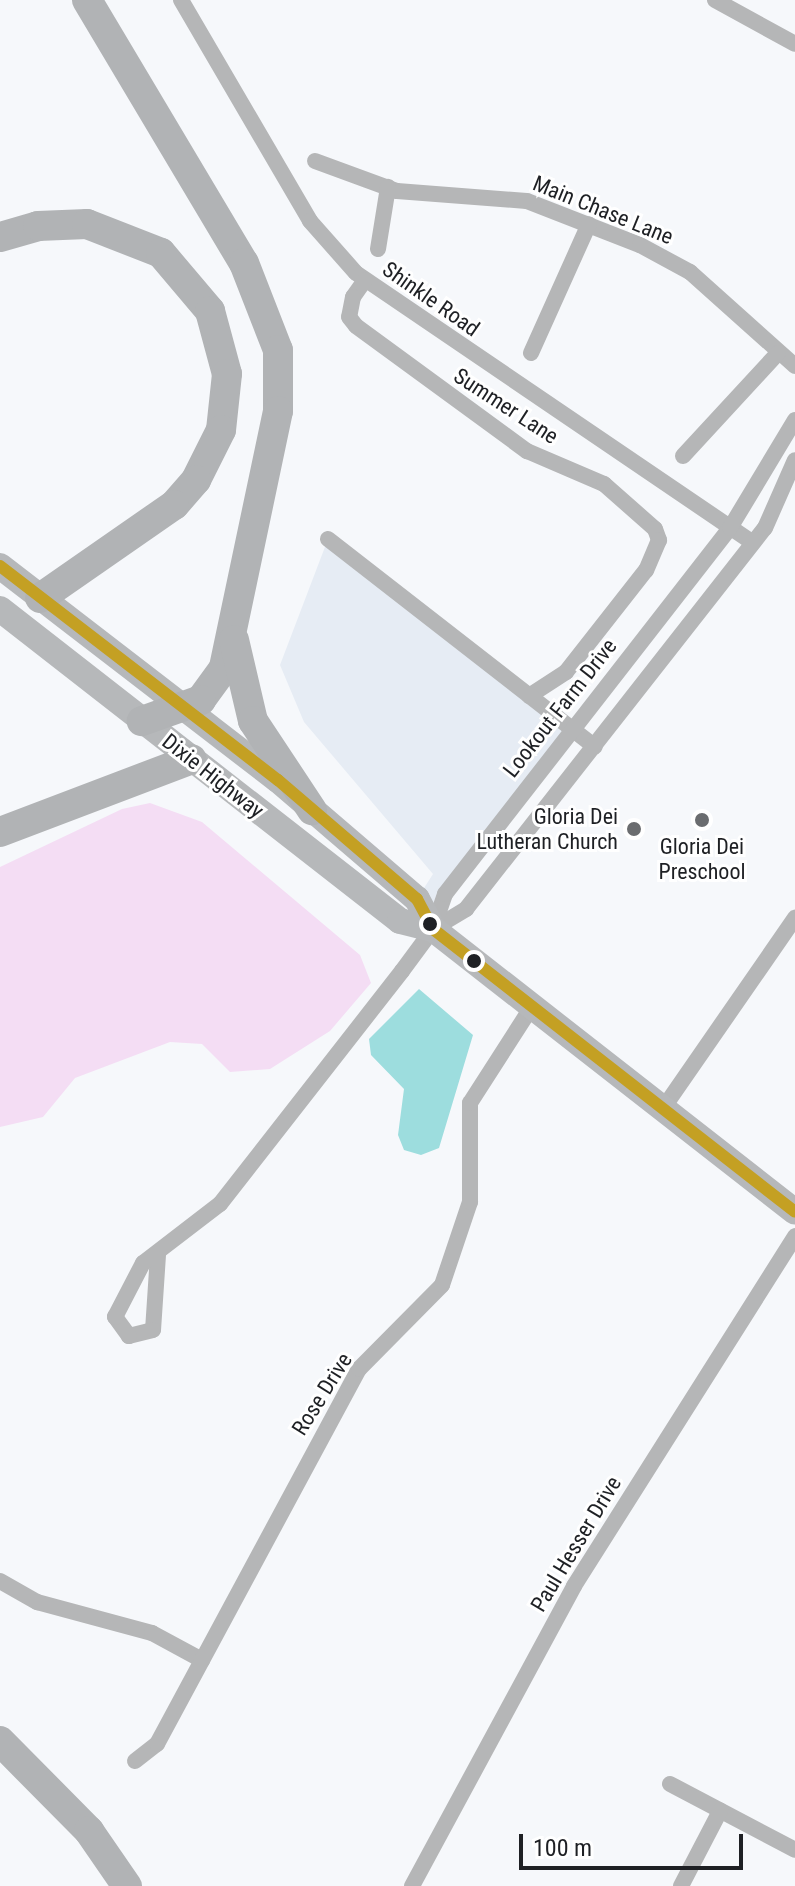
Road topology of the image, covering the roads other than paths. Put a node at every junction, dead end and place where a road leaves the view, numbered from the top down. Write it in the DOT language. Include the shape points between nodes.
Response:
graph roads {
  1 [pos="87,0"];
  2 [pos="181,0"];
  3 [pos="715,0"];
  4 [pos="795,44"];
  5 [pos="315,161"];
  6 [pos="388,187"];
  7 [pos="589,224"];
  8 [pos="0,237"];
  9 [pos="378,249"];
  10 [pos="365,280"];
  11 [pos="531,353"];
  12 [pos="778,353"];
  13 [pos="795,366"];
  14 [pos="795,420"];
  15 [pos="683,456"];
  16 [pos="795,460"];
  17 [pos="730,528"];
  18 [pos="328,539"];
  19 [pos="751,541"];
  20 [pos="0,566"];
  21 [pos="40,598"];
  22 [pos="0,609"];
  23 [pos="233,636"];
  24 [pos="529,696"];
  25 [pos="185,708"];
  26 [pos="142,721"];
  27 [pos="571,728"];
  28 [pos="595,747"];
  29 [pos="192,759"];
  30 [pos="312,810"];
  31 [pos="0,832"];
  32 [pos="795,918"];
  33 [pos="433,929"];
  34 [pos="531,1008"];
  35 [pos="662,1110"];
  36 [pos="795,1212"];
  37 [pos="795,1236"];
  38 [pos="158,1255"];
  39 [pos="0,1581"];
  40 [pos="202,1660"];
  41 [pos="0,1741"];
  42 [pos="135,1761"];
  43 [pos="670,1784"];
  44 [pos="720,1811"];
  45 [pos="795,1850"];
  46 [pos="127,1886"];
  47 [pos="412,1886"];
  48 [pos="681,1886"];
  1 -- 23 [label="highway" via="250,275 278,350 278,411"];
  2 -- 10 [label="street, Shinkle Road" via="310,221"];
  3 -- 4 [label="street"];
  5 -- 6 [label="street, Main Chase Lane"];
  6 -- 7 [label="street, Main Chase Lane" via="498,195"];
  6 -- 9 [label="street"];
  7 -- 11 [label="street"];
  7 -- 12 [label="street, Main Chase Lane" via="690,272"];
  8 -- 21 [label="highway" via="38,226 87,224 161,253 210,311 227,374 221,430 196,480 162,514"];
  10 -- 17 [label="street, Shinkle Road"];
  10 -- 24 [label="street, Summer Lane" via="353,297 349,317 356,326 527,451 604,484 655,529 659,540 646,570 566,672"];
  12 -- 13 [label="street, Main Chase Lane"];
  12 -- 15 [label="street"];
  14 -- 17 [label="street, Lookout Farm Drive"];
  16 -- 19 [label="street" via="778,505"];
  17 -- 19 [label="street, Shinkle Road"];
  17 -- 27 [label="street, Lookout Farm Drive"];
  18 -- 24 [label="street"];
  19 -- 28 [label="street"];
  20 -- 21 [label="main road, Dixie Highway"];
  21 -- 25 [label="main road, Dixie Highway"];
  22 -- 26 [label="main road, Dixie Highway"];
  23 -- 25 [label="highway" via="210,694"];
  23 -- 30 [label="highway" via="253,721"];
  24 -- 27 [label="street"];
  25 -- 26 [label="highway"];
  25 -- 30 [label="main road, Dixie Highway"];
  26 -- 29 [label="main road, Dixie Highway"];
  27 -- 28 [label="street"];
  27 -- 33 [label="street, Lookout Farm Drive" via="445,894"];
  28 -- 33 [label="street" via="466,909"];
  29 -- 31 [label="highway"];
  29 -- 33 [label="main road, Dixie Highway" via="400,921"];
  30 -- 33 [label="main road, Dixie Highway" via="417,899"];
  32 -- 35 [label="street"];
  33 -- 34 [label="main road, Dixie Highway"];
  33 -- 38 [label="street" via="220,1204"];
  34 -- 35 [label="main road, Dixie Highway"];
  34 -- 40 [label="street, Rose Drive" via="470,1103 470,1202 455,1261 433,1300 359,1369"];
  35 -- 36 [label="main road, Dixie Highway"];
  37 -- 47 [label="street, Paul Hesser Drive" via="574,1586"];
  38 -- 38 [label="street" via="143,1263 118,1302 115,1317 129,1336 153,1330"];
  39 -- 40 [label="street" via="62,1610 152,1633"];
  40 -- 42 [label="street, Rose Drive" via="157,1744"];
  41 -- 46 [label="highway" via="89,1831"];
  43 -- 44 [label="street"];
  44 -- 45 [label="street"];
  44 -- 48 [label="street"];
}
